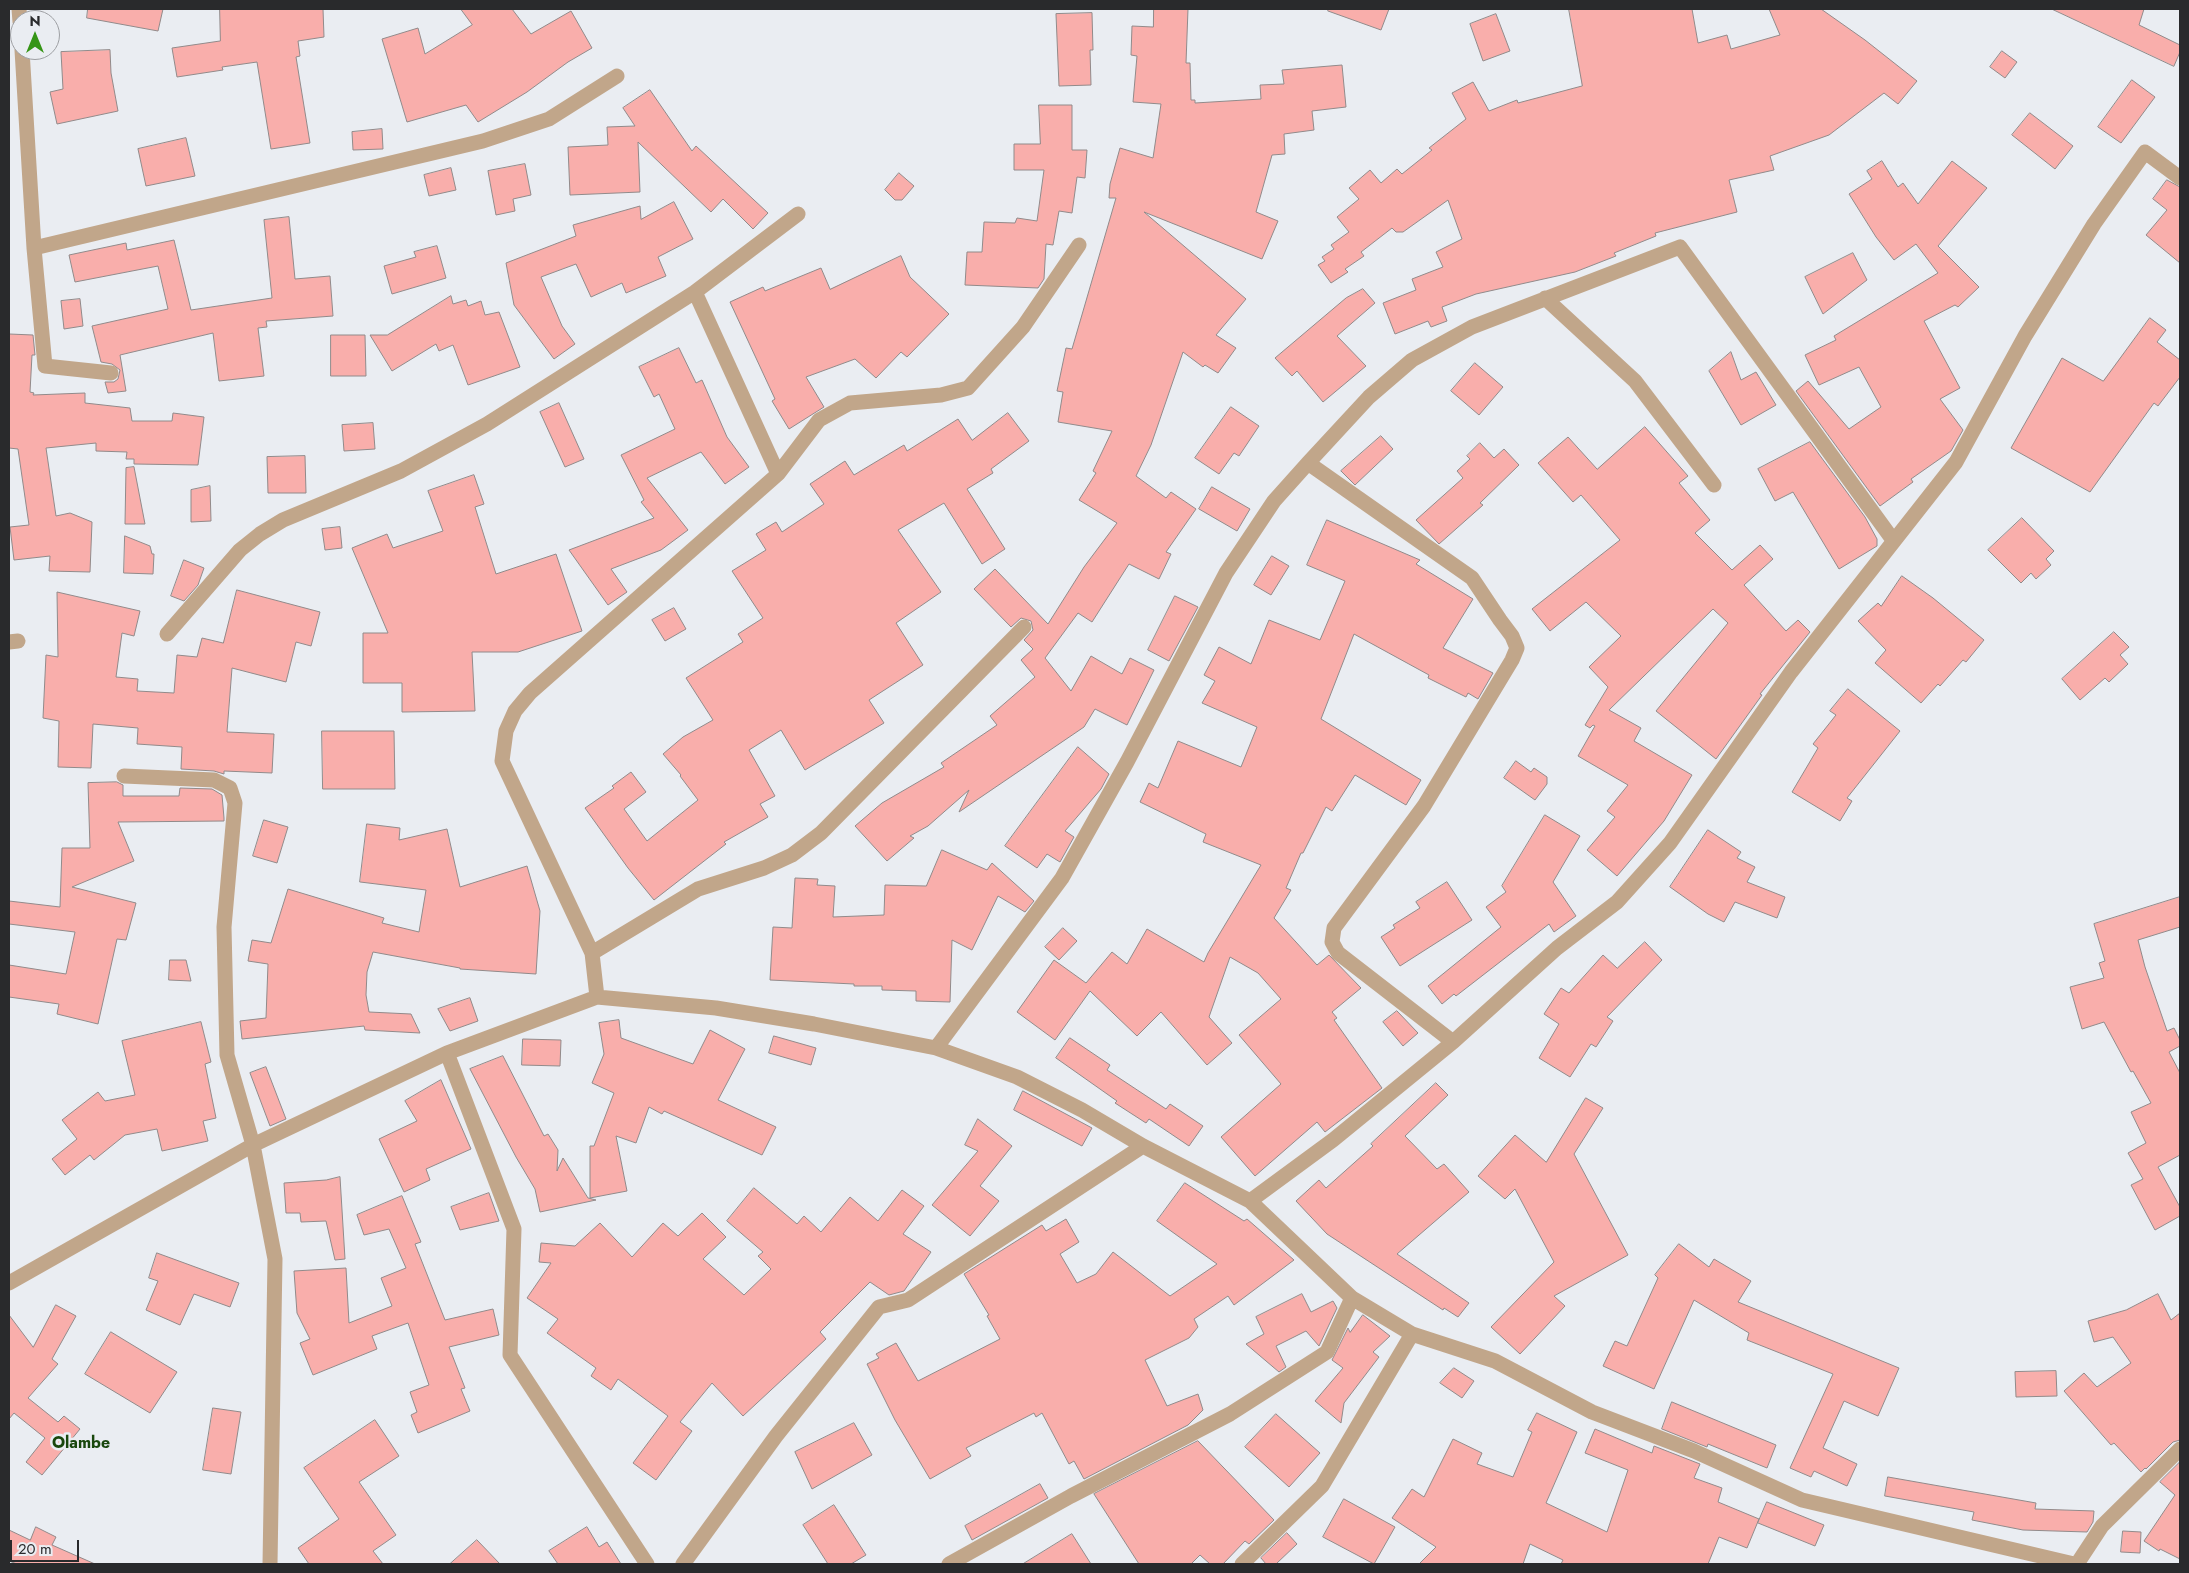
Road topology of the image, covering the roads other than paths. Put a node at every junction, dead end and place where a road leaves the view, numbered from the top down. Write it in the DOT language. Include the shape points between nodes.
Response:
graph roads {
  1 [pos="23,60"];
  2 [pos="617,76"];
  3 [pos="2180,178"];
  4 [pos="798,214"];
  5 [pos="1079,245"];
  6 [pos="34,248"];
  7 [pos="695,292"];
  8 [pos="1545,298"];
  9 [pos="111,373"];
  10 [pos="1308,463"];
  11 [pos="778,474"];
  12 [pos="1714,486"];
  13 [pos="1893,540"];
  14 [pos="1024,627"];
  15 [pos="167,634"];
  16 [pos="124,776"];
  17 [pos="592,953"];
  18 [pos="597,997"];
  19 [pos="1453,1042"];
  20 [pos="936,1048"];
  21 [pos="447,1053"];
  22 [pos="254,1145"];
  23 [pos="1143,1146"];
  24 [pos="1250,1201"];
  25 [pos="9,1283"];
  26 [pos="1352,1298"];
  27 [pos="1412,1334"];
  28 [pos="2180,1449"];
  29 [pos="270,1564"];
  30 [pos="647,1564"];
  31 [pos="683,1564"];
  32 [pos="949,1564"];
  33 [pos="1242,1564"];
  34 [pos="2075,1564"];
  1 -- 6 [label="street"];
  2 -- 6 [label="street" via="549,119 483,141"];
  3 -- 13 [label="street" via="2145,152 2094,224 2026,336 1956,462"];
  4 -- 7 [label="street"];
  5 -- 11 [label="street" via="1023,327 968,388 941,395 850,403 819,420"];
  6 -- 9 [label="street" via="45,366"];
  7 -- 11 [label="street"];
  7 -- 15 [label="street" via="487,424 401,472 283,520 260,534 240,550"];
  8 -- 10 [label="street" via="1472,327 1412,360 1369,397"];
  8 -- 12 [label="street" via="1635,381"];
  8 -- 13 [label="street" via="1680,247"];
  10 -- 19 [label="street" via="1472,578 1517,648 1424,806 1334,928 1332,942 1338,953"];
  10 -- 20 [label="street" via="1274,501 1226,573 1062,878"];
  11 -- 17 [label="street" via="530,693 515,711 506,731 502,761"];
  13 -- 19 [label="street" via="1790,672 1670,843 1617,902 1557,948"];
  14 -- 17 [label="street" via="821,833 792,855 698,890"];
  16 -- 22 [label="street" via="214,780 230,788 235,803 224,927 227,1055"];
  17 -- 18 [label="street"];
  18 -- 20 [label="street" via="716,1008"];
  18 -- 21 [label="street"];
  19 -- 24 [label="street" via="1333,1140"];
  20 -- 23 [label="street" via="1016,1077 1082,1110"];
  21 -- 22 [label="street"];
  21 -- 30 [label="street" via="514,1229 510,1355"];
  22 -- 25 [label="street"];
  22 -- 29 [label="street" via="275,1259"];
  23 -- 24 [label="street"];
  23 -- 31 [label="street" via="908,1300 879,1307 776,1436"];
  24 -- 26 [label="street"];
  26 -- 27 [label="street"];
  26 -- 32 [label="street" via="1327,1352 1230,1414"];
  27 -- 33 [label="street" via="1322,1486"];
  27 -- 34 [label="street" via="1495,1361 1592,1412 1694,1452 1802,1500"];
  28 -- 34 [label="street" via="2102,1526"];
}
